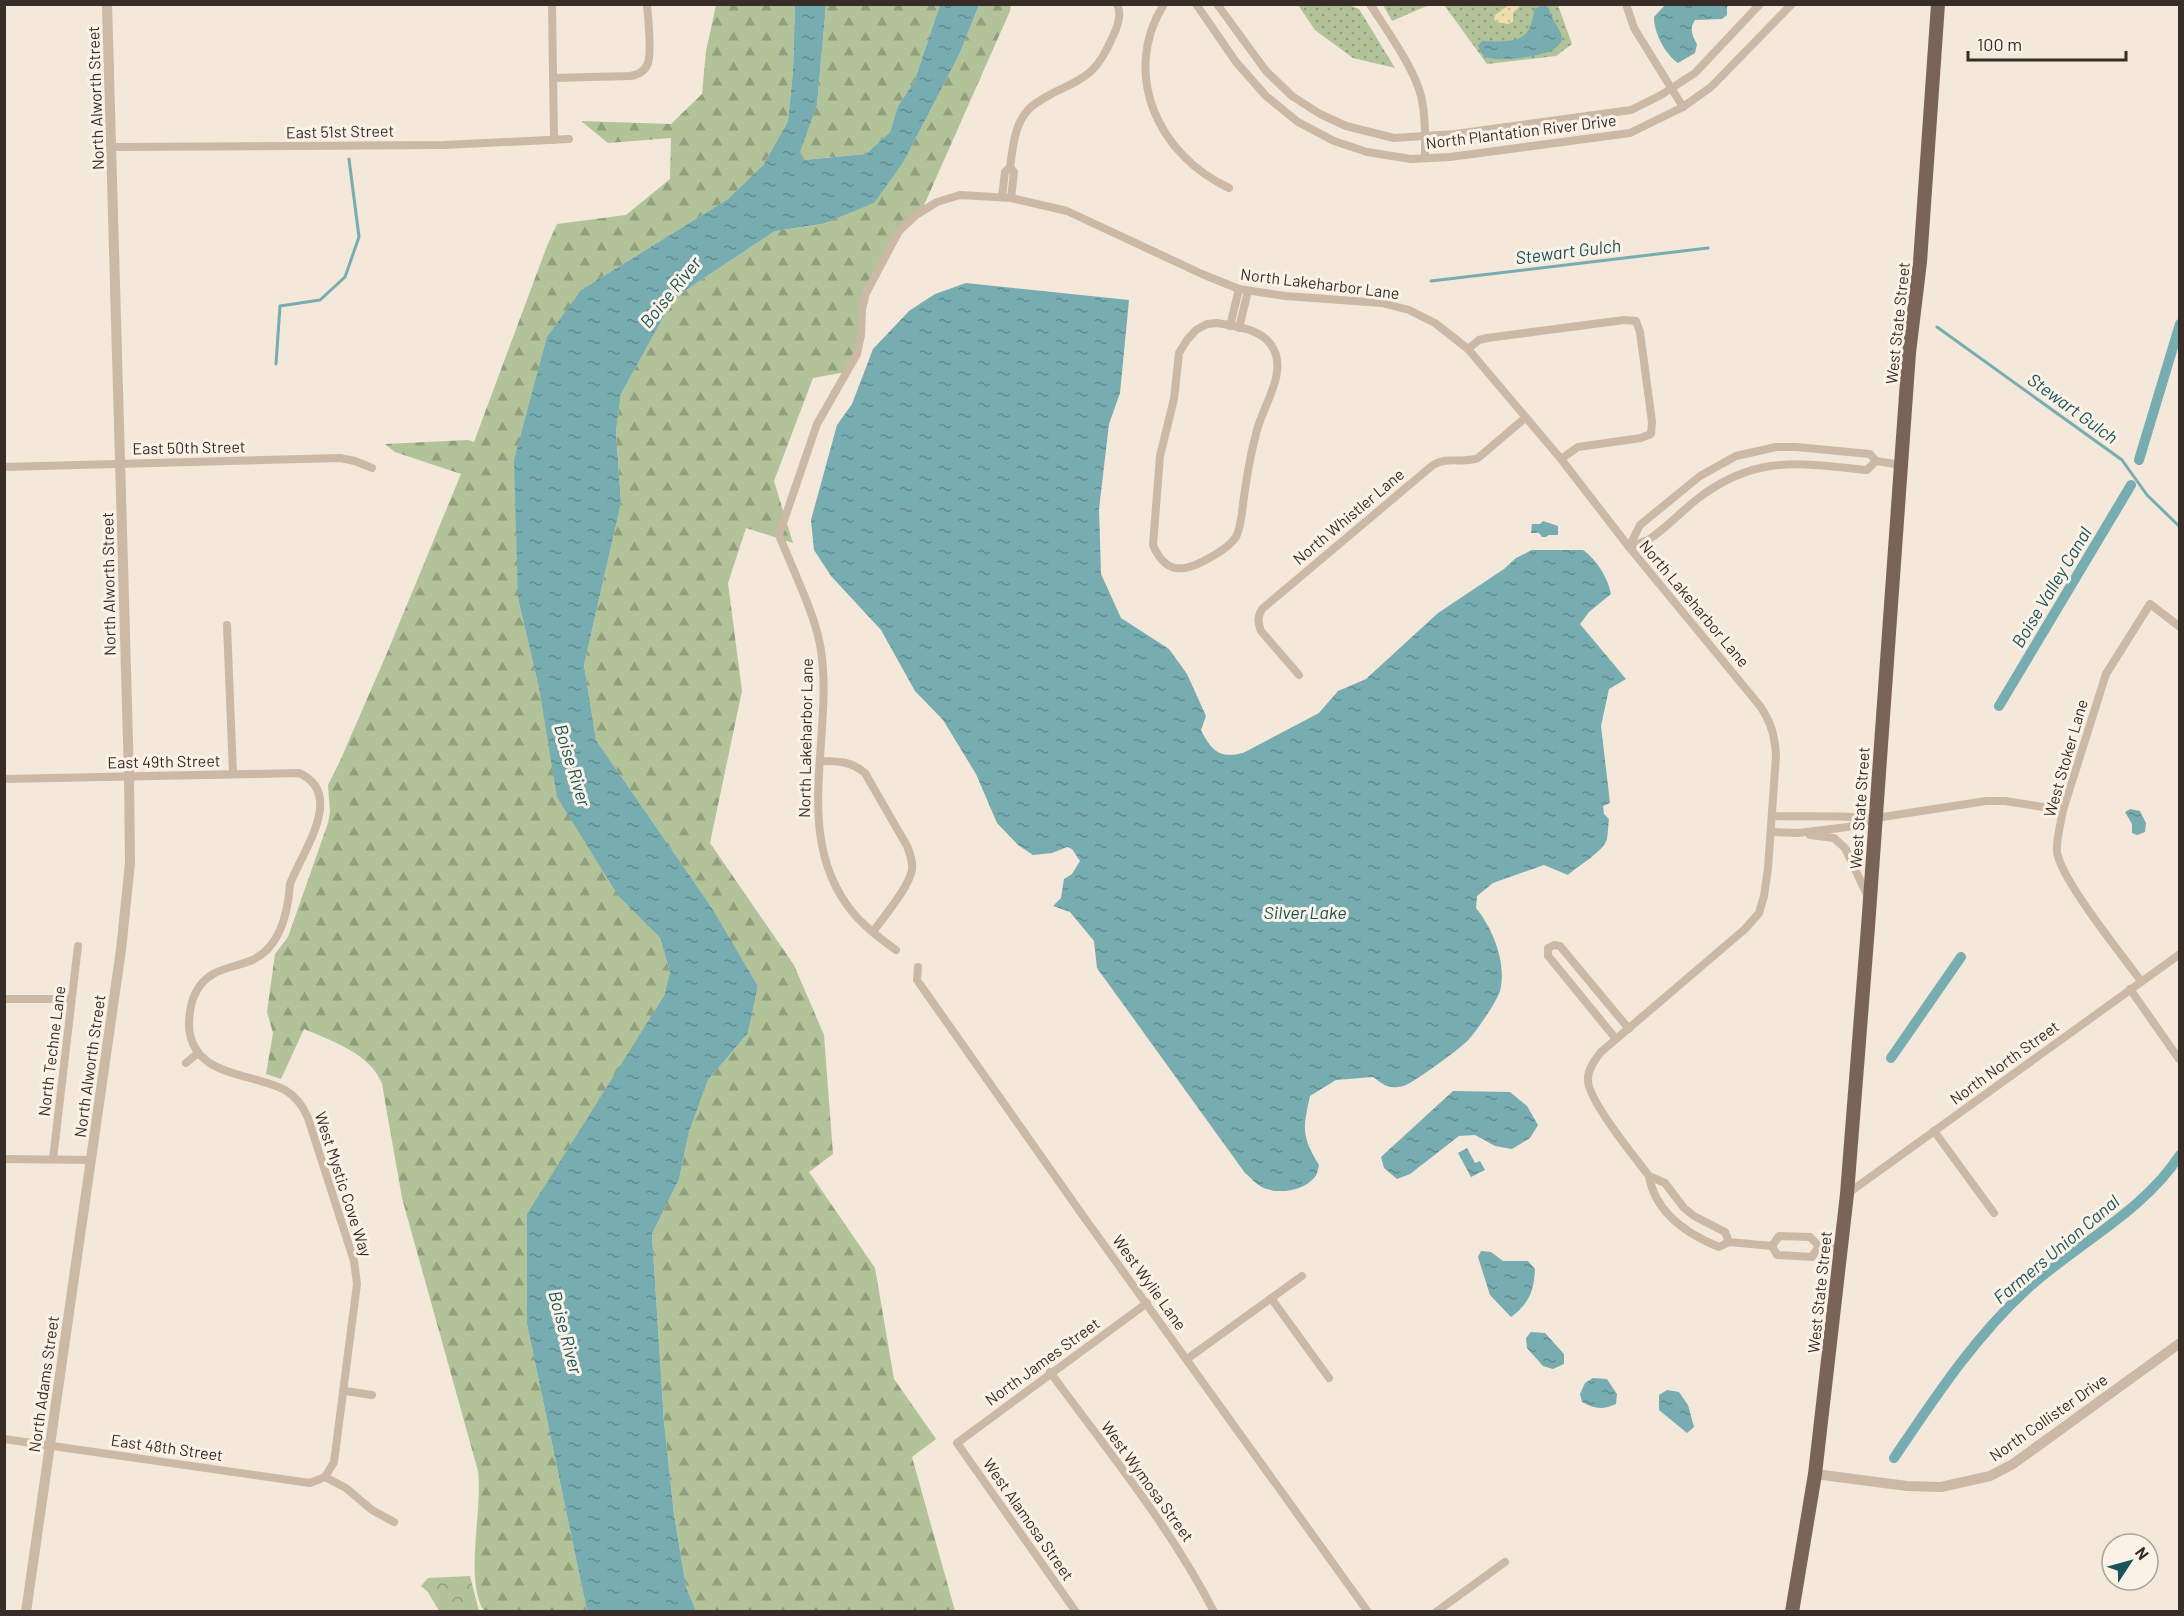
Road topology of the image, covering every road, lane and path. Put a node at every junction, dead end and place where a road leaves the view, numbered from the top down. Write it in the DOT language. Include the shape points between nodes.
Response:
graph roads {
  1 [pos="107,4"];
  2 [pos="552,4"];
  3 [pos="648,4"];
  4 [pos="1117,4"];
  5 [pos="1164,4"];
  6 [pos="1196,4"];
  7 [pos="1217,4"];
  8 [pos="1370,4"];
  9 [pos="1626,4"];
  10 [pos="1760,4"];
  11 [pos="1792,4"];
  12 [pos="1938,4"];
  13 [pos="553,78"];
  14 [pos="1671,89"];
  15 [pos="1683,107"];
  16 [pos="1425,138"];
  17 [pos="569,139"];
  18 [pos="555,140"];
  19 [pos="111,147"];
  20 [pos="1425,158"];
  21 [pos="1229,188"];
  22 [pos="1007,198"];
  23 [pos="1243,290"];
  24 [pos="1235,327"];
  25 [pos="1468,349"];
  26 [pos="1525,418"];
  27 [pos="1561,459"];
  28 [pos="1876,462"];
  29 [pos="121,464"];
  30 [pos="1901,465"];
  31 [pos="4,467"];
  32 [pos="372,468"];
  33 [pos="1629,547"];
  34 [pos="227,625"];
  35 [pos="2180,627"];
  36 [pos="1299,675"];
  37 [pos="820,760"];
  38 [pos="233,774"];
  39 [pos="129,776"];
  40 [pos="4,779"];
  41 [pos="2063,810"];
  42 [pos="1772,816"];
  43 [pos="1876,818"];
  44 [pos="1771,832"];
  45 [pos="1798,833"];
  46 [pos="1869,900"];
  47 [pos="873,932"];
  48 [pos="78,946"];
  49 [pos="896,950"];
  50 [pos="2180,954"];
  51 [pos="918,967"];
  52 [pos="2141,981"];
  53 [pos="2130,989"];
  54 [pos="4,999"];
  55 [pos="71,999"];
  56 [pos="1629,1029"];
  57 [pos="1616,1039"];
  58 [pos="198,1053"];
  59 [pos="2179,1059"];
  60 [pos="186,1063"];
  61 [pos="1934,1131"];
  62 [pos="4,1159"];
  63 [pos="53,1159"];
  64 [pos="90,1160"];
  65 [pos="1649,1176"];
  66 [pos="1846,1194"];
  67 [pos="1994,1213"];
  68 [pos="1729,1242"];
  69 [pos="1772,1246"];
  70 [pos="1819,1246"];
  71 [pos="1840,1249"];
  72 [pos="1302,1276"];
  73 [pos="1271,1298"];
  74 [pos="1147,1303"];
  75 [pos="2180,1343"];
  76 [pos="1187,1359"];
  77 [pos="1050,1372"];
  78 [pos="1329,1378"];
  79 [pos="345,1391"];
  80 [pos="372,1395"];
  81 [pos="4,1439"];
  82 [pos="957,1443"];
  83 [pos="50,1445"];
  84 [pos="1815,1474"];
  85 [pos="325,1477"];
  86 [pos="394,1522"];
  87 [pos="1505,1562"];
  88 [pos="26,1611"];
  89 [pos="1076,1611"];
  90 [pos="1214,1611"];
  91 [pos="1368,1611"];
  92 [pos="1436,1611"];
  93 [pos="1792,1611"];
  1 -- 19 [label="street, North Alworth Street"];
  2 -- 13 [label="street"];
  3 -- 13 [label="street" via="649,60 644,70 630,76"];
  4 -- 22 [label="street" via="1116,30 1104,57 1088,75 1041,99 1021,119"];
  5 -- 21 [label="street" via="1148,52 1152,104 1162,129 1184,159"];
  6 -- 20 [label="street, North Plantation River Drive" via="1236,62 1266,96 1298,122 1334,141 1367,152"];
  7 -- 16 [label="street, North Plantation River Drive" via="1266,71 1292,96 1346,126 1394,138"];
  8 -- 16 [label="street" via="1419,90"];
  9 -- 14 [label="street" via="1634,28"];
  10 -- 14 [label="street, North Plantation River Drive" via="1695,73"];
  11 -- 15 [label="street, North Plantation River Drive" via="1710,87"];
  12 -- 30 [label="main road, West State Street"];
  13 -- 18 [label="street"];
  14 -- 15 [label="street"];
  14 -- 16 [label="street, North Plantation River Drive" via="1631,110"];
  15 -- 20 [label="street, North Plantation River Drive" via="1630,133"];
  16 -- 20 [label="street"];
  17 -- 18 [label="street, East 51st Street"];
  18 -- 19 [label="street, East 51st Street" via="444,145"];
  19 -- 29 [label="street, North Alworth Street"];
  22 -- 23 [label="street, North Lakeharbor Lane" via="1067,211"];
  22 -- 37 [label="street, North Lakeharbor Lane" via="960,195 937,202 899,231 866,293 857,354 817,424 779,535 821,648"];
  23 -- 24 [label="street"];
  23 -- 25 [label="street, North Lakeharbor Lane" via="1382,303 1409,310 1435,323"];
  24 -- 24 [label="street" via="1207,324 1196,330 1179,353 1160,456 1153,545 1159,559 1172,568 1198,565 1217,554 1235,537 1239,525 1251,452 1278,371 1272,345 1260,334"];
  25 -- 26 [label="street, North Lakeharbor Lane"];
  25 -- 27 [label="street" via="1487,338 1636,321 1652,422 1650,434 1578,447"];
  26 -- 27 [label="street, North Lakeharbor Lane"];
  26 -- 36 [label="street, North Whistler Lane" via="1478,458 1447,459 1433,465 1262,609 1258,622 1261,631"];
  27 -- 33 [label="street, North Lakeharbor Lane"];
  28 -- 30 [label="street"];
  28 -- 33 [label="street" via="1867,470 1798,463 1742,472 1710,489 1650,539"];
  28 -- 33 [label="street" via="1870,454 1796,447 1736,456 1700,476 1640,525"];
  29 -- 31 [label="street, East 50th Street"];
  29 -- 32 [label="street, East 50th Street" via="340,459 355,460"];
  29 -- 39 [label="street, North Alworth Street"];
  30 -- 43 [label="main road, West State Street"];
  33 -- 42 [label="street, North Lakeharbor Lane" via="1770,721 1776,740"];
  34 -- 38 [label="street"];
  35 -- 41 [label="street, West Stoker Lane" via="2150,604 2106,674"];
  37 -- 47 [label="street, North Lakeharbor Lane" via="819,826 825,863 841,897"];
  37 -- 47 [label="street" via="856,765 866,773 912,857 908,881"];
  38 -- 39 [label="street, East 49th Street"];
  38 -- 58 [label="street, East 49th Street" via="299,773 310,778 318,788 319,821 290,884 284,919 273,944 251,961 214,972 195,993 189,1023 190,1038"];
  39 -- 40 [label="street, East 49th Street"];
  39 -- 64 [label="street, North Alworth Street" via="126,908"];
  41 -- 43 [label="street" via="1986,801"];
  41 -- 52 [label="street, West Stoker Lane" via="2057,852 2069,881"];
  42 -- 43 [label="street" via="1843,814"];
  42 -- 44 [label="street, North Lakeharbor Lane"];
  43 -- 45 [label="street"];
  43 -- 46 [label="main road, West State Street"];
  44 -- 45 [label="street"];
  44 -- 56 [label="street, North Lakeharbor Lane" via="1759,913"];
  45 -- 46 [label="street" via="1834,838 1840,843"];
  46 -- 66 [label="main road, West State Street"];
  47 -- 49 [label="street, North Lakeharbor Lane"];
  48 -- 55 [label="street, North Techne Lane"];
  50 -- 52 [label="street, North North Street"];
  51 -- 74 [label="street, West Wylie Lane" via="917,980"];
  52 -- 53 [label="street, North North Street"];
  53 -- 59 [label="street"];
  53 -- 61 [label="street, North North Street"];
  54 -- 55 [label="street"];
  55 -- 63 [label="street, North Techne Lane"];
  56 -- 57 [label="street, North Lakeharbor Lane"];
  56 -- 57 [label="street" via="1560,946 1548,948 1548,956"];
  57 -- 65 [label="street, North Lakeharbor Lane" via="1592,1064 1588,1079 1592,1096"];
  58 -- 60 [label="street"];
  58 -- 79 [label="street, West Mystic Cove Way" via="219,1069 286,1091 296,1098 308,1118 357,1272"];
  61 -- 66 [label="street, North North Street"];
  61 -- 67 [label="street"];
  62 -- 63 [label="street"];
  63 -- 64 [label="street"];
  64 -- 83 [label="street, North Adams Street"];
  65 -- 68 [label="street, North Lakeharbor Lane" via="1665,1183 1694,1216 1725,1232"];
  65 -- 68 [label="street, North Lakeharbor Lane" via="1652,1192 1671,1218 1709,1243 1719,1246"];
  66 -- 71 [label="main road, West State Street"];
  68 -- 69 [label="street, North Lakeharbor Lane"];
  69 -- 70 [label="street, North Lakeharbor Lane" via="1779,1236 1810,1237"];
  69 -- 70 [label="street, North Lakeharbor Lane" via="1777,1255 1802,1257 1812,1257"];
  70 -- 71 [label="street, North Lakeharbor Lane"];
  71 -- 84 [label="main road, West State Street"];
  72 -- 73 [label="street"];
  73 -- 76 [label="street"];
  73 -- 78 [label="street"];
  74 -- 76 [label="street, West Wylie Lane"];
  74 -- 77 [label="street, North James Street"];
  75 -- 84 [label="street, North Collister Drive" via="2013,1464 1990,1476 1941,1487"];
  76 -- 91 [label="street, West Wylie Lane"];
  77 -- 82 [label="street, North James Street"];
  77 -- 90 [label="street, West Wymosa Street" via="1155,1514"];
  79 -- 80 [label="street"];
  79 -- 85 [label="street, West Mystic Cove Way" via="334,1462"];
  81 -- 83 [label="street, East 48th Street"];
  82 -- 89 [label="street, West Alamosa Street"];
  83 -- 85 [label="street, East 48th Street" via="310,1483"];
  83 -- 88 [label="street, North Adams Street"];
  84 -- 93 [label="main road, West State Street"];
  85 -- 86 [label="street"];
  87 -- 92 [label="street"];
}
